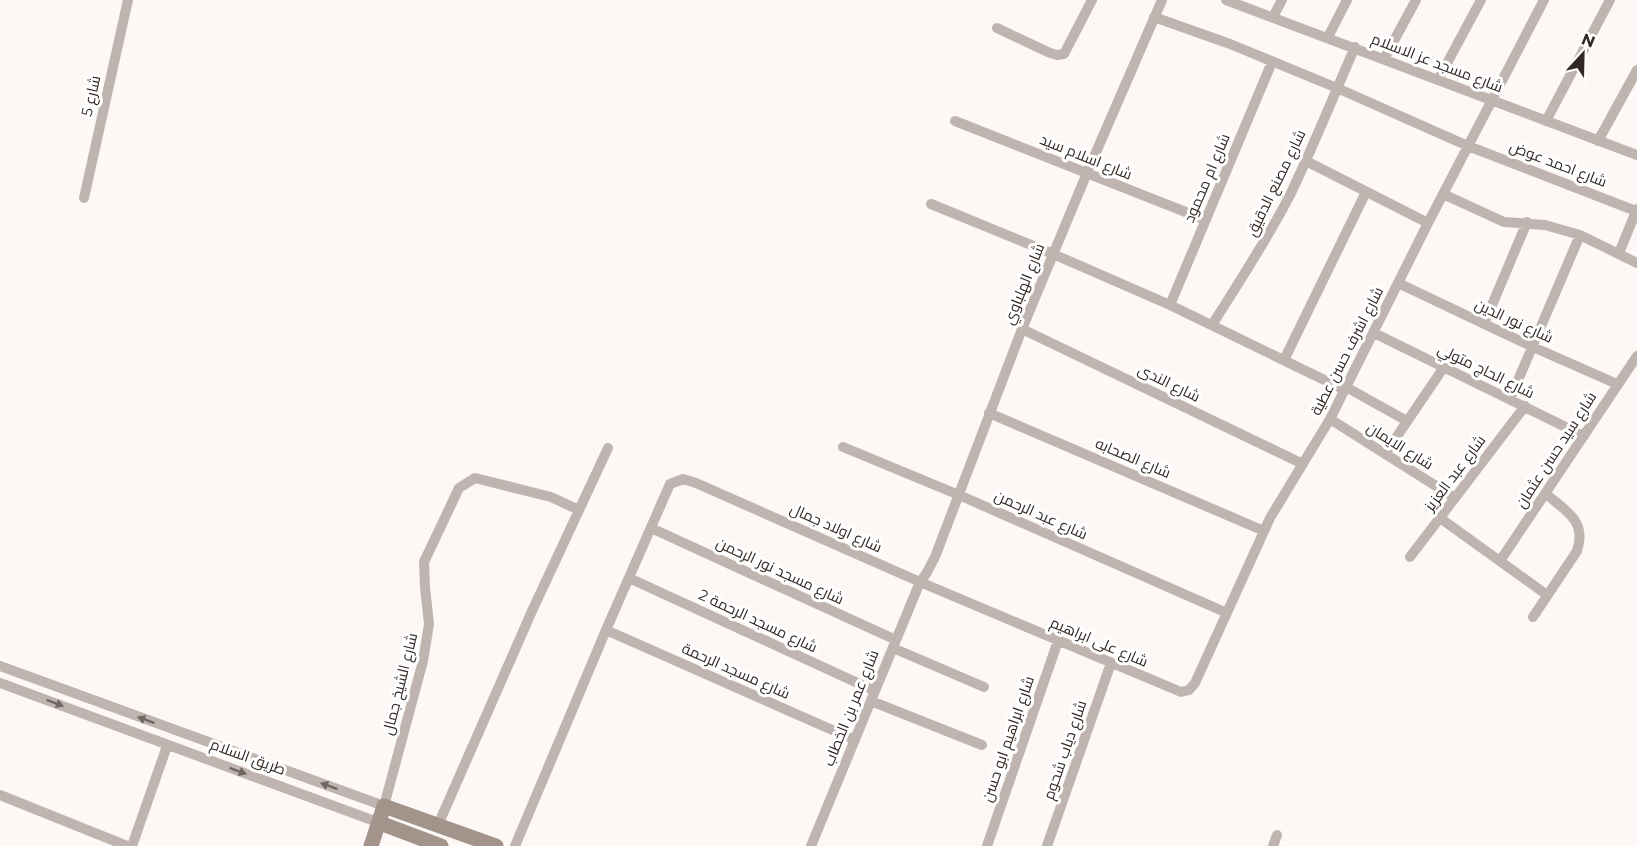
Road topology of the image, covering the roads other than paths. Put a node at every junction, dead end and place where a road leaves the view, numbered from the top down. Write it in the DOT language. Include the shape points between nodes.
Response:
graph roads {
  1 [pos="128,0"];
  2 [pos="1092,0"];
  3 [pos="1162,0"];
  4 [pos="1226,0"];
  5 [pos="1282,0"];
  6 [pos="1347,0"];
  7 [pos="1416,0"];
  8 [pos="1481,0"];
  9 [pos="1544,0"];
  10 [pos="1610,0"];
  11 [pos="1154,17"];
  12 [pos="1273,17"];
  13 [pos="997,28"];
  14 [pos="1328,37"];
  15 [pos="1354,47"];
  16 [pos="1384,59"];
  17 [pos="1272,62"];
  18 [pos="1637,70"];
  19 [pos="1438,80"];
  20 [pos="1337,88"];
  21 [pos="1491,101"];
  22 [pos="955,121"];
  23 [pos="1546,122"];
  24 [pos="1598,141"];
  25 [pos="1468,146"];
  26 [pos="1637,155"];
  27 [pos="1306,161"];
  28 [pos="1087,173"];
  29 [pos="1366,192"];
  30 [pos="1443,194"];
  31 [pos="84,198"];
  32 [pos="930,204"];
  33 [pos="1637,210"];
  34 [pos="1206,220"];
  35 [pos="1527,222"];
  36 [pos="1428,223"];
  37 [pos="1580,235"];
  38 [pos="1053,254"];
  39 [pos="1619,254"];
  40 [pos="1637,263"];
  41 [pos="1398,283"];
  42 [pos="1170,305"];
  43 [pos="1484,324"];
  44 [pos="1212,325"];
  45 [pos="1022,329"];
  46 [pos="1374,333"];
  47 [pos="1533,347"];
  48 [pos="1637,356"];
  49 [pos="1284,360"];
  50 [pos="1444,367"];
  51 [pos="1617,384"];
  52 [pos="1346,389"];
  53 [pos="1510,399"];
  54 [pos="1524,406"];
  55 [pos="989,413"];
  56 [pos="1330,419"];
  57 [pos="1407,421"];
  58 [pos="1584,436"];
  59 [pos="843,447"];
  60 [pos="608,448"];
  61 [pos="1385,454"];
  62 [pos="1303,464"];
  63 [pos="1545,494"];
  64 [pos="959,495"];
  65 [pos="1455,498"];
  66 [pos="579,510"];
  67 [pos="1440,518"];
  68 [pos="651,528"];
  69 [pos="1264,531"];
  70 [pos="1410,558"];
  71 [pos="1500,561"];
  72 [pos="629,578"];
  73 [pos="920,582"];
  74 [pos="1548,595"];
  75 [pos="1227,613"];
  76 [pos="1533,617"];
  77 [pos="606,630"];
  78 [pos="1058,641"];
  79 [pos="894,644"];
  80 [pos="1111,663"];
  81 [pos="0,666"];
  82 [pos="0,683"];
  83 [pos="984,687"];
  84 [pos="873,696"];
  85 [pos="855,740"];
  86 [pos="167,746"];
  87 [pos="982,746"];
  88 [pos="0,795"];
  89 [pos="384,806"];
  90 [pos="380,823"];
  91 [pos="438,825"];
  92 [pos="1277,835"];
  93 [pos="127,846"];
  94 [pos="132,846"];
  95 [pos="371,846"];
  96 [pos="441,846"];
  97 [pos="496,846"];
  98 [pos="515,846"];
  99 [pos="811,846"];
  100 [pos="987,846"];
  101 [pos="1047,846"];
  102 [pos="1273,846"];
  1 -- 31 [label="street, شارع 5"];
  2 -- 13 [label="street" via="1064,54 1050,53"];
  3 -- 11 [label="street, شارع الهلباوي"];
  4 -- 12 [label="street, شارع مسجد عز الاسلام"];
  5 -- 12 [label="street"];
  6 -- 14 [label="street"];
  7 -- 16 [label="street"];
  8 -- 19 [label="street"];
  9 -- 21 [label="street, شارع اشرف حسن عطية"];
  10 -- 23 [label="street"];
  11 -- 17 [label="street, شارع احمد عوض"];
  11 -- 28 [label="street, شارع الهلباوي"];
  12 -- 14 [label="street, شارع مسجد عز الاسلام"];
  14 -- 15 [label="street, شارع مسجد عز الاسلام"];
  15 -- 16 [label="street, شارع مسجد عز الاسلام"];
  15 -- 20 [label="street, شارع مصنع الدقيق"];
  16 -- 19 [label="street, شارع مسجد عز الاسلام"];
  17 -- 20 [label="street, شارع احمد عوض"];
  17 -- 34 [label="street, شارع ام محمود"];
  18 -- 24 [label="street"];
  19 -- 21 [label="street, شارع مسجد عز الاسلام"];
  20 -- 25 [label="street, شارع احمد عوض"];
  20 -- 27 [label="street, شارع مصنع الدقيق"];
  21 -- 23 [label="street, شارع مسجد عز الاسلام"];
  21 -- 25 [label="street, شارع اشرف حسن عطية"];
  22 -- 28 [label="street, شارع اسلام سيد"];
  23 -- 24 [label="street, شارع مسجد عز الاسلام"];
  24 -- 26 [label="street, شارع مسجد عز الاسلام"];
  25 -- 30 [label="street, شارع اشرف حسن عطية"];
  25 -- 33 [label="street, شارع احمد عوض"];
  27 -- 29 [label="street"];
  27 -- 44 [label="street, شارع مصنع الدقيق" via="1271,230"];
  28 -- 34 [label="street, شارع اسلام سيد"];
  28 -- 38 [label="street, شارع الهلباوي"];
  29 -- 36 [label="street"];
  29 -- 49 [label="street"];
  30 -- 35 [label="street" via="1504,222"];
  30 -- 36 [label="street, شارع اشرف حسن عطية"];
  32 -- 38 [label="street"];
  33 -- 39 [label="street"];
  34 -- 42 [label="street, شارع ام محمود"];
  35 -- 37 [label="street"];
  35 -- 43 [label="street"];
  36 -- 41 [label="street, شارع اشرف حسن عطية"];
  37 -- 39 [label="street"];
  37 -- 47 [label="street"];
  38 -- 42 [label="street"];
  38 -- 45 [label="street, شارع الهلباوي"];
  39 -- 40 [label="street"];
  41 -- 43 [label="street, شارع نور الدين"];
  41 -- 46 [label="street, شارع اشرف حسن عطية"];
  42 -- 44 [label="street"];
  43 -- 47 [label="street, شارع نور الدين"];
  44 -- 49 [label="street"];
  45 -- 55 [label="street, شارع الهلباوي"];
  45 -- 62 [label="street, شارع الندى"];
  46 -- 50 [label="street, شارع الحاج متولي"];
  46 -- 52 [label="street, شارع اشرف حسن عطية"];
  47 -- 51 [label="street, شارع نور الدين"];
  47 -- 53 [label="street"];
  48 -- 51 [label="street, شارع سيد حسن عثمان"];
  49 -- 52 [label="street"];
  50 -- 53 [label="street, شارع الحاج متولي"];
  50 -- 57 [label="street"];
  51 -- 58 [label="street, شارع سيد حسن عثمان"];
  52 -- 56 [label="street, شارع اشرف حسن عطية"];
  52 -- 57 [label="street"];
  53 -- 54 [label="street, شارع الحاج متولي"];
  54 -- 58 [label="street, شارع الحاج متولي"];
  54 -- 65 [label="street, شارع عبد العزيز"];
  55 -- 64 [label="street, شارع الهلباوي"];
  55 -- 69 [label="street, شارع الصحابه"];
  56 -- 61 [label="street, شارع الايمان"];
  56 -- 62 [label="street, شارع اشرف حسن عطية"];
  57 -- 61 [label="street"];
  58 -- 63 [label="street, شارع سيد حسن عثمان"];
  59 -- 64 [label="street, شارع عبد الرحمن"];
  60 -- 66 [label="street"];
  61 -- 65 [label="street, شارع الايمان"];
  62 -- 69 [label="street, شارع اشرف حسن عطية"];
  63 -- 71 [label="street, شارع سيد حسن عثمان"];
  63 -- 74 [label="street" via="1573,517 1580,533 1577,551"];
  64 -- 73 [label="street, شارع الهلباوي" via="935,557"];
  64 -- 75 [label="street, شارع عبد الرحمن"];
  65 -- 67 [label="street, شارع عبد العزيز"];
  66 -- 89 [label="street, شارع الشيخ جمال" via="551,497 475,478 459,488 424,562 429,624 423,661"];
  66 -- 91 [label="street"];
  67 -- 70 [label="street, شارع عبد العزيز"];
  67 -- 71 [label="street"];
  68 -- 72 [label="street, شارع اولاد جمال"];
  68 -- 73 [label="street, شارع اولاد جمال" via="670,484 683,479"];
  68 -- 79 [label="street, شارع مسجد نور الرحمن"];
  69 -- 75 [label="street, شارع اشرف حسن عطية"];
  71 -- 74 [label="street"];
  72 -- 77 [label="street, شارع اولاد جمال"];
  72 -- 84 [label="street, شارع مسجد الرحمة 2"];
  73 -- 78 [label="street, شارع على ابراهيم"];
  73 -- 79 [label="street, شارع عمر بن الخطاب"];
  74 -- 76 [label="street"];
  75 -- 80 [label="street, شارع على ابراهيم" via="1189,690 1182,692"];
  77 -- 85 [label="street, شارع مسجد الرحمة"];
  77 -- 98 [label="street, شارع اولاد جمال"];
  78 -- 80 [label="street, شارع على ابراهيم"];
  78 -- 100 [label="street, شارع ابراهيم ابو حسن"];
  79 -- 83 [label="street, شارع مسجد نور الرحمن"];
  79 -- 84 [label="street, شارع عمر بن الخطاب"];
  80 -- 101 [label="street, شارع دياب شحوم"];
  89 -- 81 [label="street, طريق السلام, one-way"];
  82 -- 86 [label="street, طريق السلام, one-way"];
  84 -- 85 [label="street, شارع عمر بن الخطاب"];
  84 -- 87 [label="street, شارع مسجد الرحمة 2"];
  85 -- 99 [label="street, شارع عمر بن الخطاب"];
  86 -- 90 [label="street, طريق السلام, one-way"];
  86 -- 94 [label="street"];
  88 -- 93 [label="street"];
  89 -- 90 [label="main road"];
  89 -- 91 [label="main road, طريق السلام"];
  90 -- 95 [label="main road"];
  90 -- 96 [label="main road, طريق السلام"];
  91 -- 97 [label="main road, طريق السلام"];
  92 -- 102 [label="street"];
}
